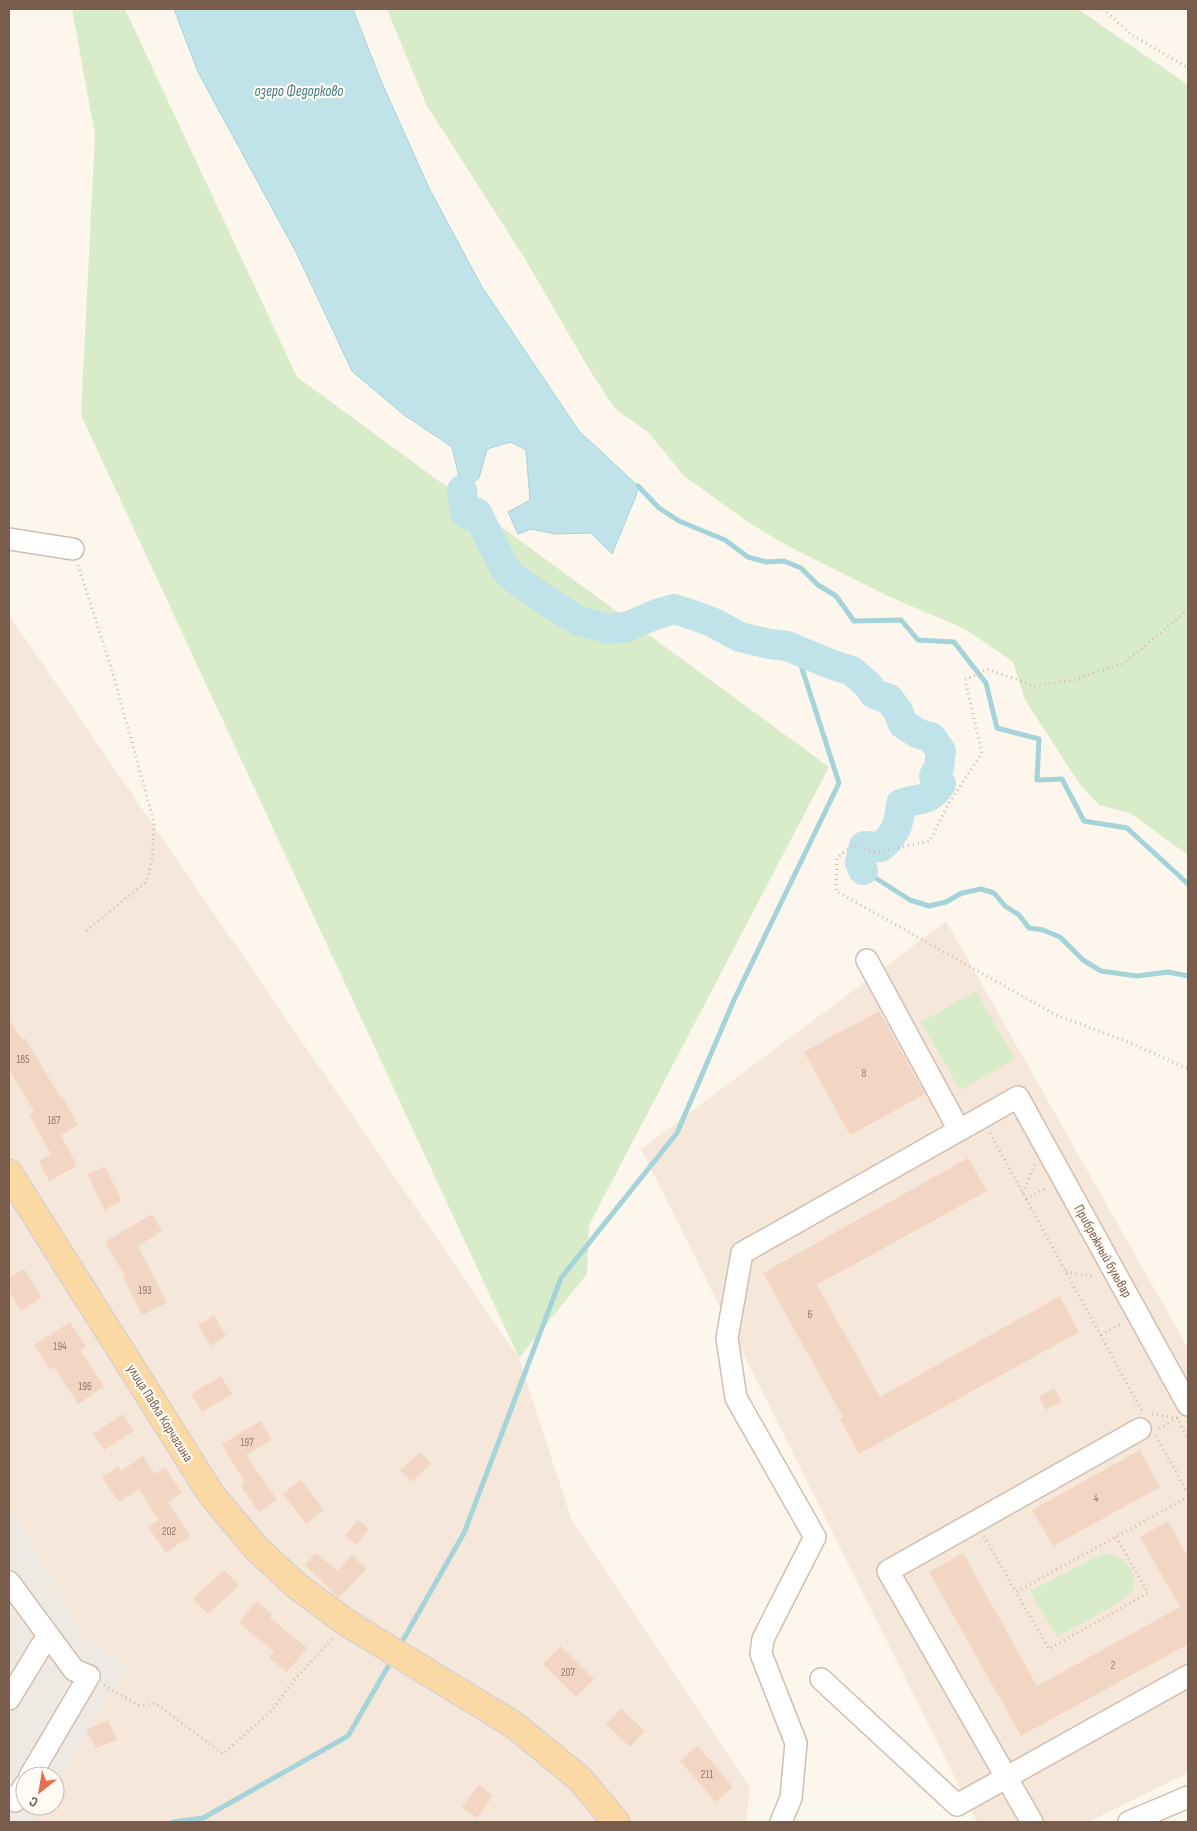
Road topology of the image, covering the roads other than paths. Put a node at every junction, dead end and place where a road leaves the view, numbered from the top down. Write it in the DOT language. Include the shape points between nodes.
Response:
graph roads {
  1 [pos="9,539"];
  2 [pos="73,549"];
  3 [pos="867,960"];
  4 [pos="958,1130"];
  5 [pos="12,1185"];
  6 [pos="1188,1405"];
  7 [pos="1140,1430"];
  8 [pos="9,1585"];
  9 [pos="48,1635"];
  10 [pos="1188,1676"];
  11 [pos="821,1679"];
  12 [pos="9,1699"];
  13 [pos="36,1766"];
  14 [pos="1006,1777"];
  15 [pos="1188,1797"];
  16 [pos="616,1822"];
  17 [pos="781,1822"];
  18 [pos="1032,1822"];
  19 [pos="1130,1822"];
  1 -- 2 [label="street"];
  3 -- 4 [label="street"];
  4 -- 6 [label="street, Прибрежный бульвар" via="1018,1097"];
  4 -- 17 [label="street" via="742,1253 727,1338 736,1398 815,1537 764,1639 761,1654 796,1743 791,1798"];
  5 -- 16 [label="main road, улица Павла Корчагина" via="211,1494 256,1548 296,1586 347,1623 514,1725 580,1779"];
  7 -- 14 [label="street" via="888,1571"];
  8 -- 9 [label="street"];
  9 -- 12 [label="street"];
  9 -- 13 [label="street" via="74,1670 89,1676"];
  10 -- 14 [label="street"];
  11 -- 14 [label="street" via="957,1805"];
  14 -- 18 [label="street"];
  15 -- 19 [label="street"];
}
